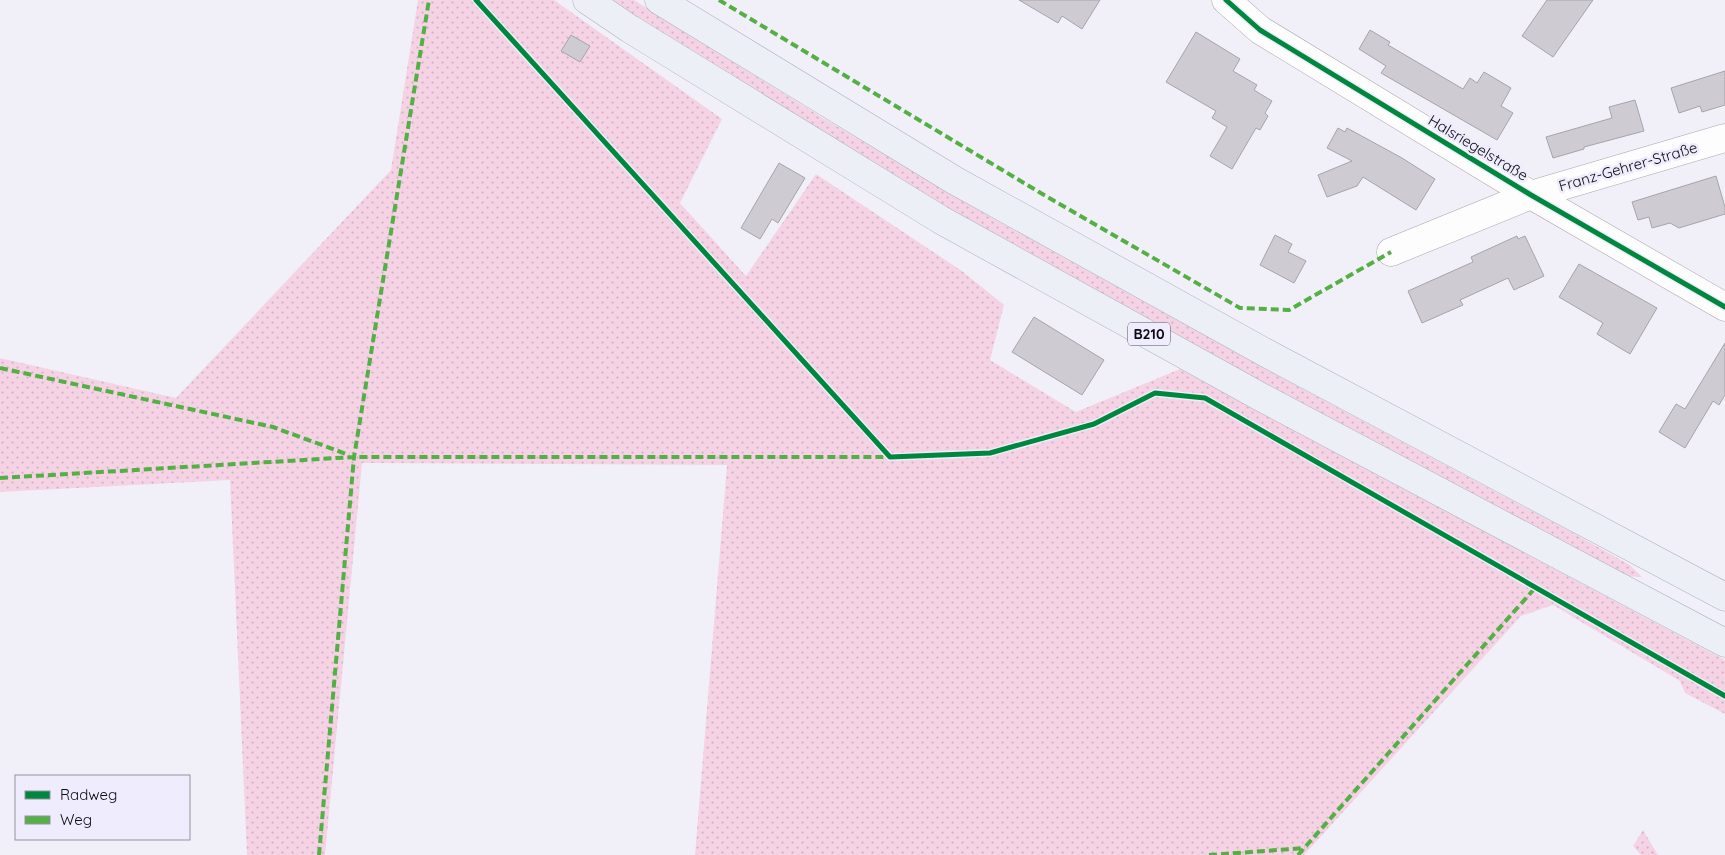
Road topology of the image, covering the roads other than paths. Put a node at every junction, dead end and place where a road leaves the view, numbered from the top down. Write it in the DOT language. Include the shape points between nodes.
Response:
graph roads {
  1 [pos="587,0"];
  2 [pos="659,0"];
  3 [pos="1226,0"];
  4 [pos="1725,138"];
  5 [pos="1531,195"];
  6 [pos="1391,252"];
  7 [pos="1725,307"];
  8 [pos="1725,597"];
  9 [pos="1725,643"];
  1 -- 9 [label="main road, B210" via="942,220 1268,400"];
  2 -- 8 [label="main road, B210" via="954,180 1277,359"];
  3 -- 5 [label="street, Halsriegelstraße" via="1260,30"];
  4 -- 5 [label="street, Franz-Gehrer-Straße"];
  5 -- 6 [label="street, Franz-Gehrer-Straße"];
  5 -- 7 [label="street, Halsriegelstraße"];
}
